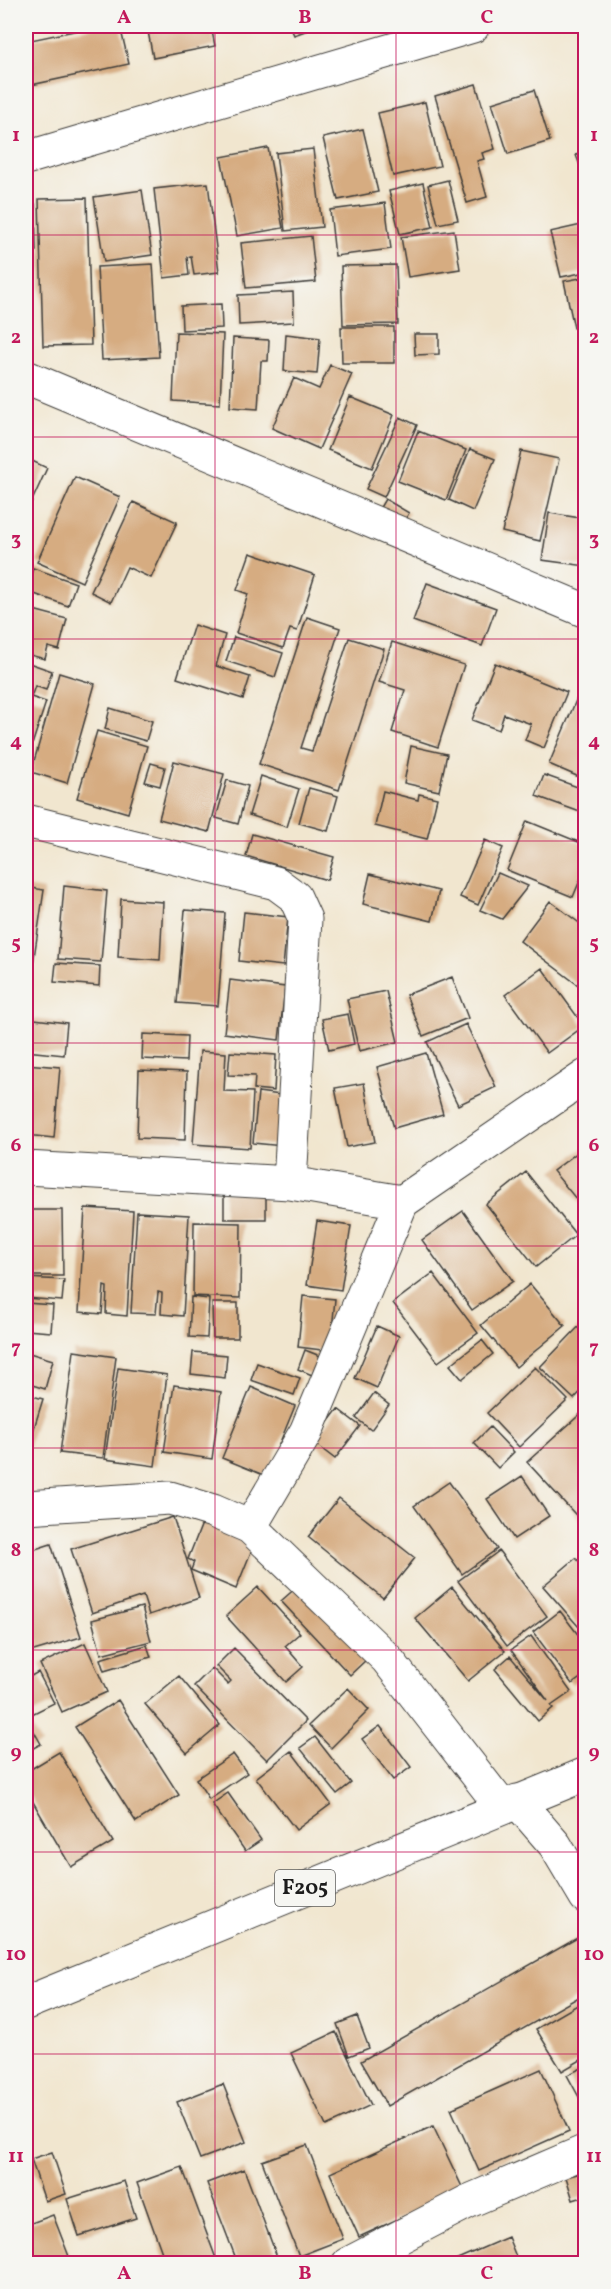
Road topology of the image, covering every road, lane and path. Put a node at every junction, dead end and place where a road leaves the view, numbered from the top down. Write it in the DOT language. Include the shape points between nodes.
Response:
graph roads {
  1 [pos="473,26"];
  2 [pos="26,158"];
  3 [pos="26,377"];
  4 [pos="585,611"];
  5 [pos="26,821"];
  6 [pos="585,1076"];
  7 [pos="26,1168"];
  8 [pos="290,1183"];
  9 [pos="402,1202"];
  10 [pos="26,1507"];
  11 [pos="250,1527"];
  12 [pos="585,1764"];
  13 [pos="585,1774"];
  14 [pos="507,1800"];
  15 [pos="585,1897"];
  16 [pos="69,1976"];
  17 [pos="26,1985"];
  18 [pos="26,2003"];
  19 [pos="585,2151"];
  20 [pos="348,2264"];
  1 -- 2 [label="street"];
  3 -- 4 [label="street"];
  5 -- 8 [label="street" via="276,883 295,897 304,919"];
  6 -- 9 [label="street"];
  7 -- 8 [label="street"];
  8 -- 9 [label="street"];
  9 -- 11 [label="street" via="306,1432"];
  10 -- 11 [label="street" via="170,1498 213,1510"];
  11 -- 14 [label="street" via="387,1659"];
  12 -- 14 [label="street, F205"];
  13 -- 14 [label="street, F205"];
  14 -- 15 [label="street" via="555,1845"];
  14 -- 16 [label="street, F205"];
  16 -- 17 [label="street, F205"];
  16 -- 18 [label="street, F205"];
  19 -- 20 [label="street" via="469,2201"];
}
